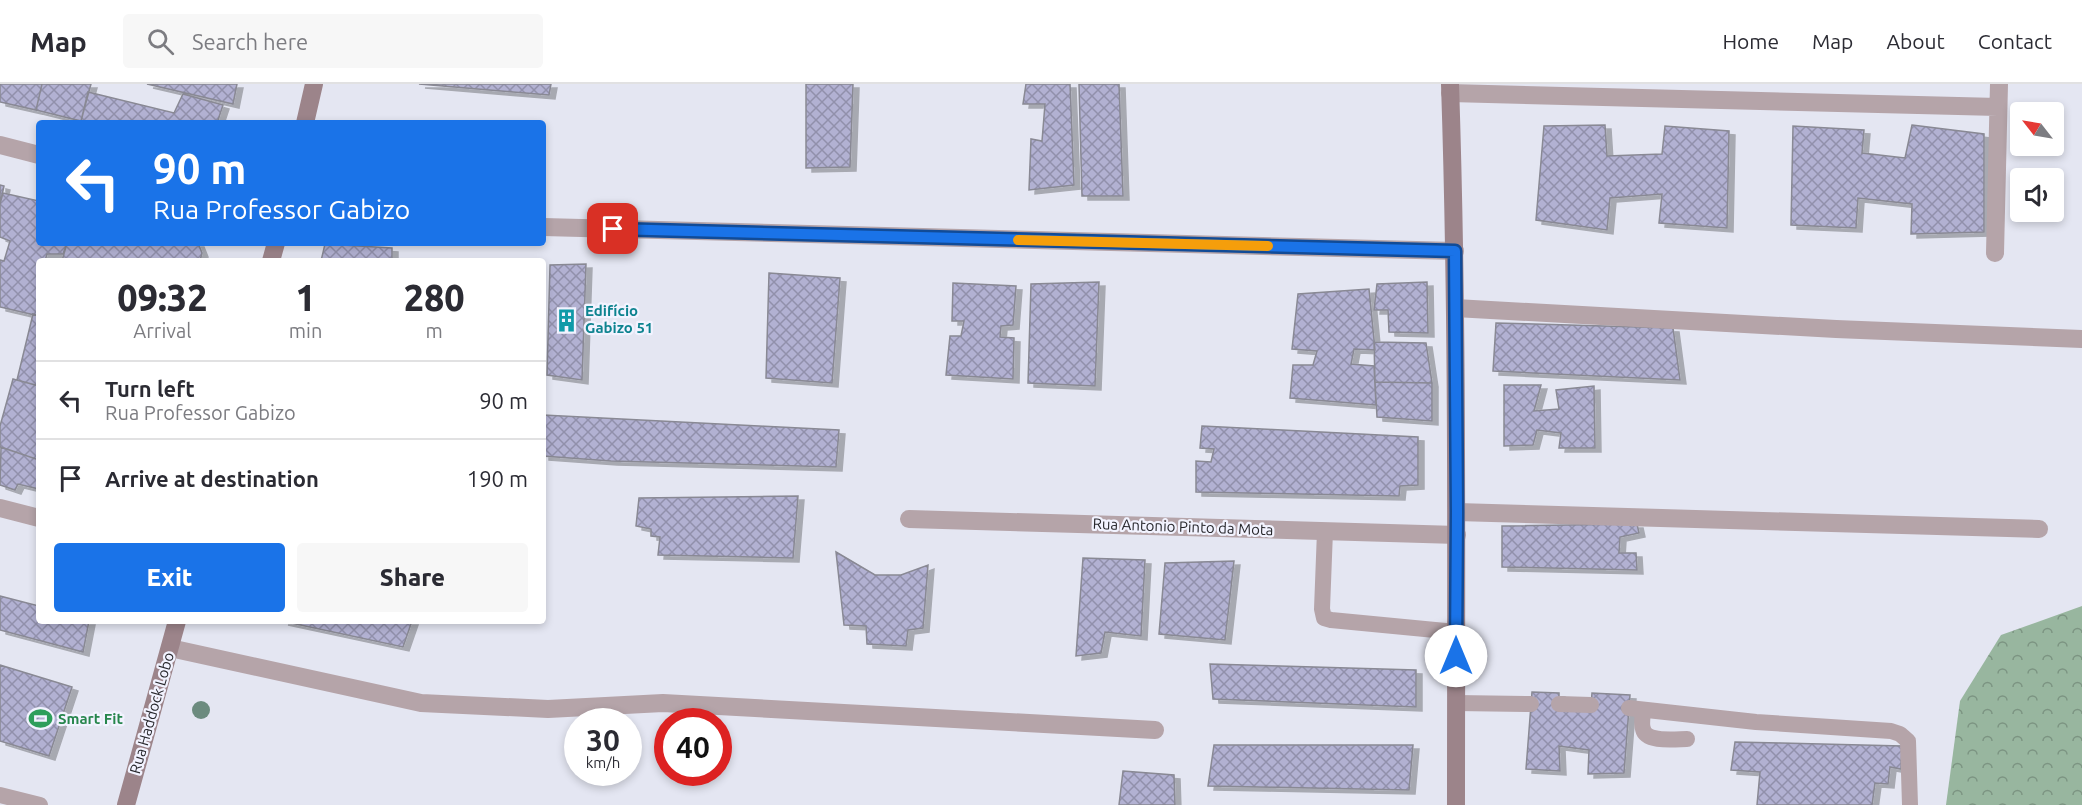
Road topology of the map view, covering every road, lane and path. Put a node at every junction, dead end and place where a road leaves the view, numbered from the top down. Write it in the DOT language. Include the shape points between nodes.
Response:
graph roads {
  1 [pos="314,84"];
  2 [pos="1999,84"];
  3 [pos="1450,89"];
  4 [pos="1998,107"];
  5 [pos="306,120"];
  6 [pos="0,145"];
  7 [pos="36,154"];
  8 [pos="546,227"];
  9 [pos="1455,251"];
  10 [pos="1995,253"];
  11 [pos="1455,308"];
  12 [pos="2082,339"];
  13 [pos="0,508"];
  14 [pos="1457,512"];
  15 [pos="36,517"];
  16 [pos="909,519"];
  17 [pos="2038,529"];
  18 [pos="1325,531"];
  19 [pos="1457,535"];
  20 [pos="176,624"];
  21 [pos="1456,632"];
  22 [pos="170,648"];
  23 [pos="1456,703"];
  24 [pos="1531,704"];
  25 [pos="1559,704"];
  26 [pos="1591,705"];
  27 [pos="1155,730"];
  28 [pos="1687,739"];
  29 [pos="0,795"];
  30 [pos="40,805"];
  31 [pos="126,805"];
  32 [pos="1456,805"];
  33 [pos="1910,805"];
  1 -- 5 [label="street"];
  2 -- 4 [label="street"];
  3 -- 4 [label="street"];
  3 -- 9 [label="street"];
  4 -- 10 [label="street"];
  6 -- 7 [label="street"];
  8 -- 9 [label="street"];
  9 -- 11 [label="street"];
  11 -- 12 [label="street"];
  11 -- 14 [label="street"];
  13 -- 15 [label="street"];
  14 -- 17 [label="street"];
  14 -- 19 [label="street"];
  16 -- 18 [label="street, Rua Antonio Pinto da Mota"];
  18 -- 19 [label="street, Rua Antonio Pinto da Mota"];
  18 -- 21 [label="lane" via="1324,618"];
  19 -- 21 [label="street"];
  20 -- 22 [label="street, Rua Haddock Lobo"];
  21 -- 23 [label="street"];
  22 -- 27 [label="street" via="421,703 548,709 663,703"];
  22 -- 31 [label="street, Rua Haddock Lobo"];
  23 -- 24 [label="lane"];
  23 -- 32 [label="street"];
  25 -- 26 [label="lane"];
  28 -- 33 [label="lane" via="1647,736 1636,709 1891,731 1908,741"];
  29 -- 30 [label="lane"];
}
